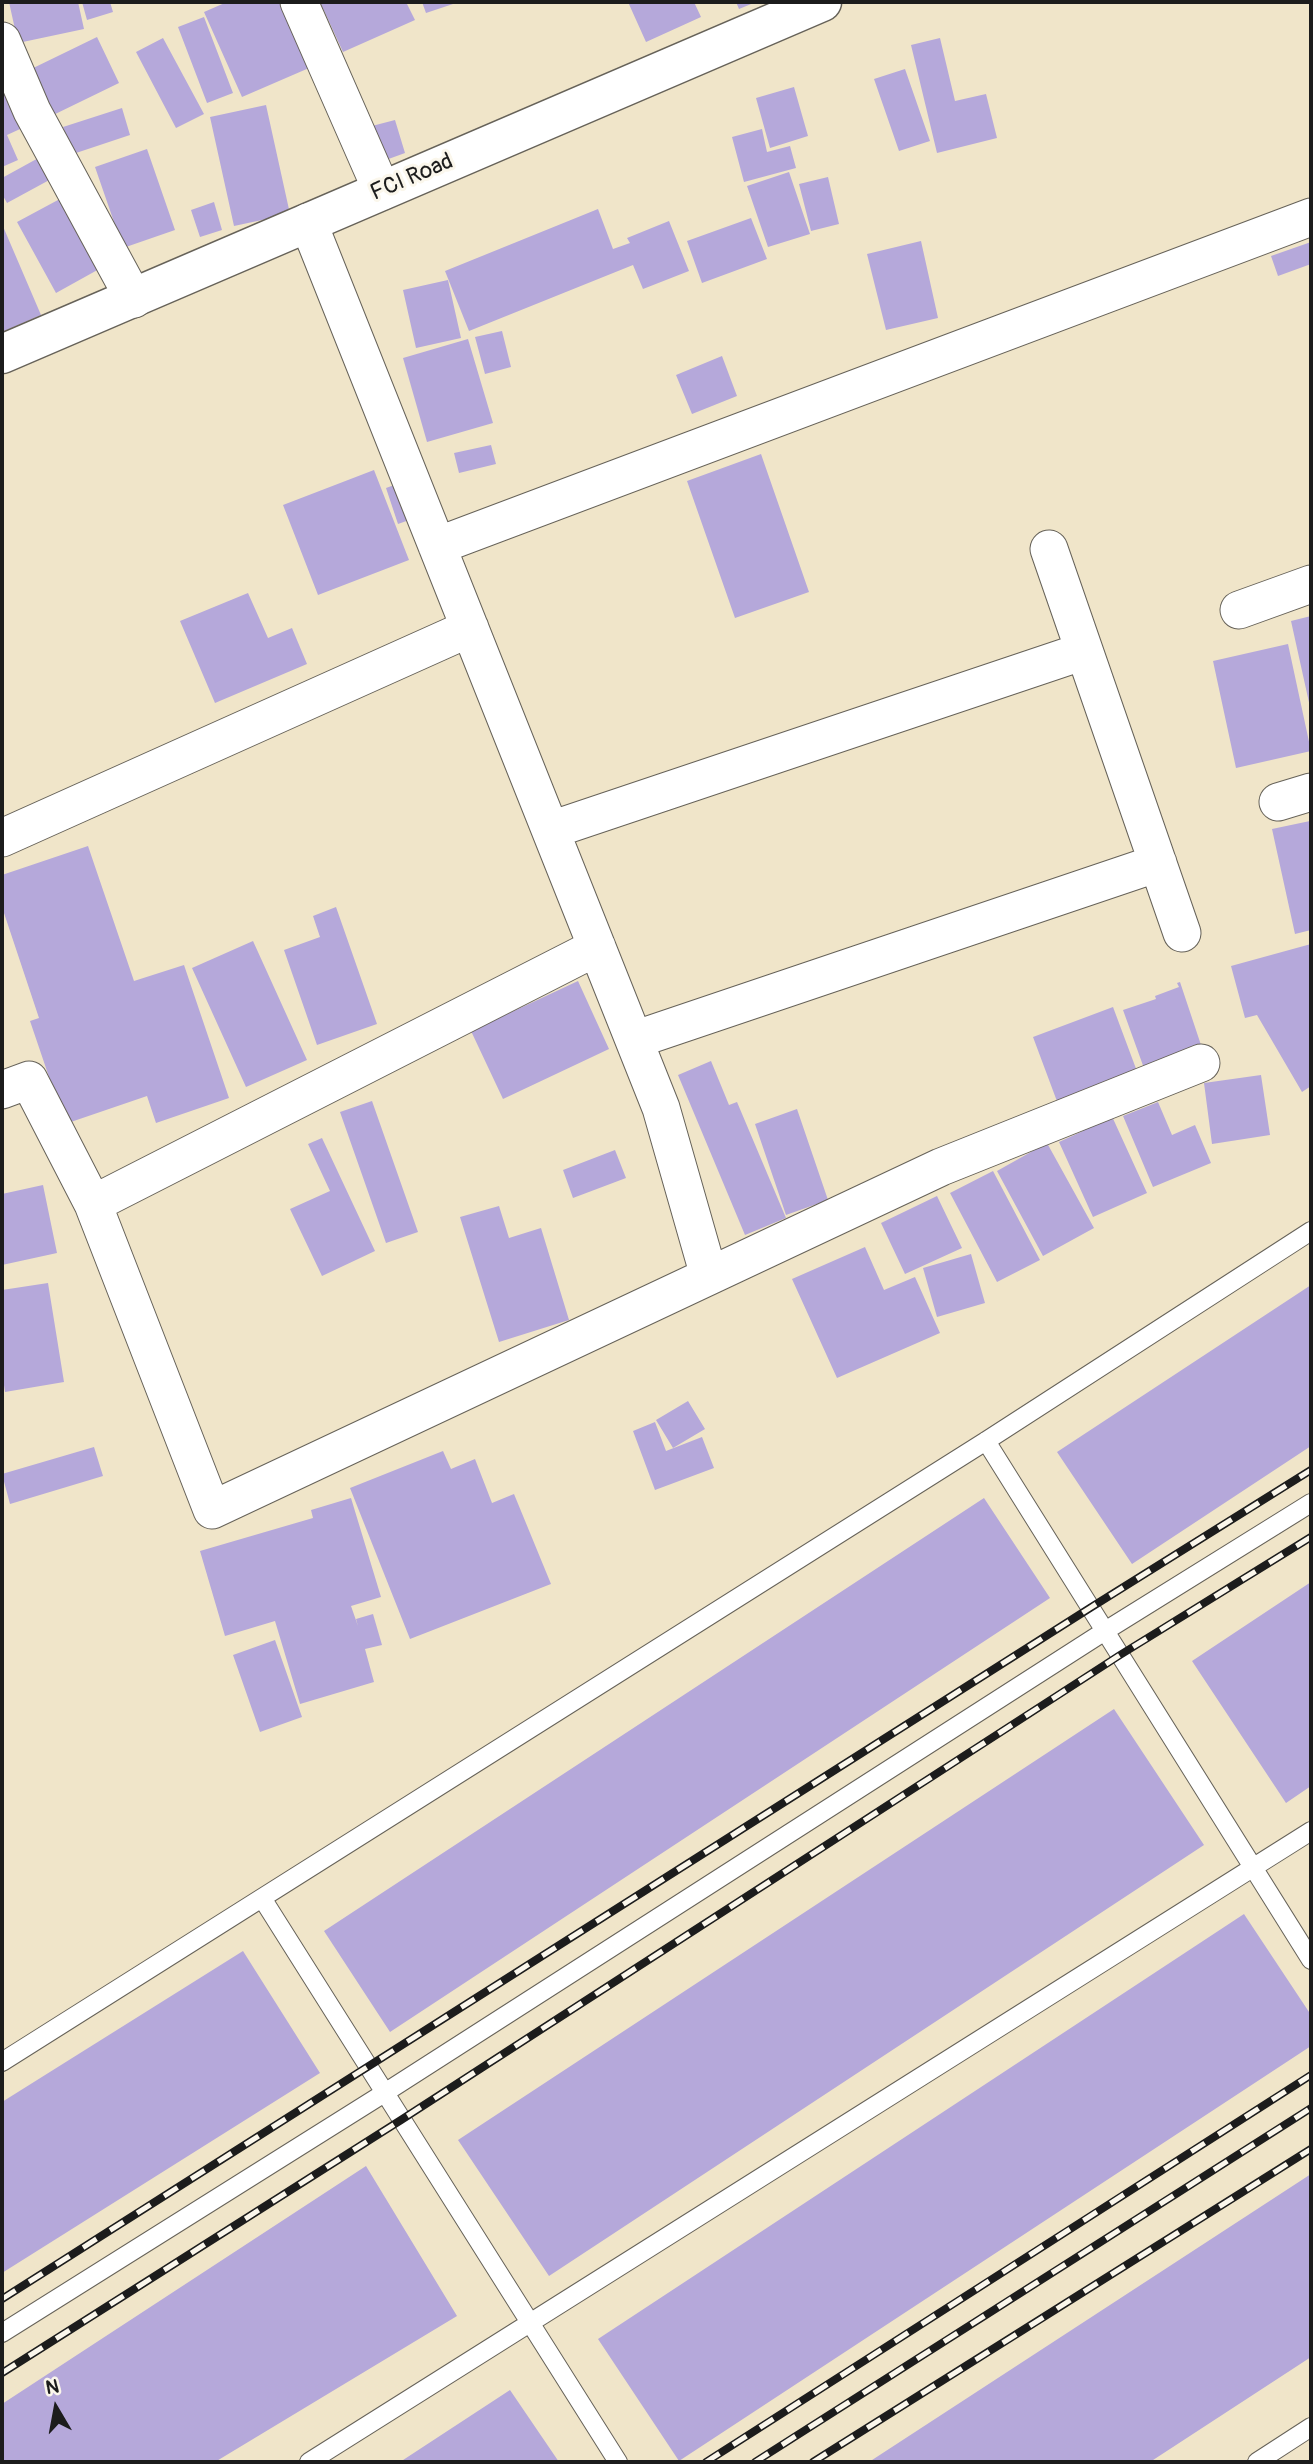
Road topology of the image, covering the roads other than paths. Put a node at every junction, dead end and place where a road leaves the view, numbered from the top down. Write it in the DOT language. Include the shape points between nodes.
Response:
graph roads {
  1 [pos="299,2"];
  2 [pos="822,2"];
  3 [pos="2,41"];
  4 [pos="382,191"];
  5 [pos="1311,216"];
  6 [pos="308,222"];
  7 [pos="134,299"];
  8 [pos="2,354"];
  9 [pos="438,546"];
  10 [pos="1049,549"];
  11 [pos="1311,584"];
  12 [pos="1239,610"];
  13 [pos="470,628"];
  14 [pos="1084,651"];
  15 [pos="551,830"];
  16 [pos="2,838"];
  17 [pos="1158,863"];
  18 [pos="1182,933"];
  19 [pos="597,947"];
  20 [pos="634,1040"];
  21 [pos="1201,1063"];
  22 [pos="2,1090"];
  23 [pos="93,1204"];
  24 [pos="1311,1231"];
  25 [pos="709,1276"];
  26 [pos="986,1441"];
  27 [pos="1311,1503"];
  28 [pos="1105,1631"];
  29 [pos="1311,1831"];
  30 [pos="1253,1868"];
  31 [pos="262,1898"];
  32 [pos="1311,1960"];
  33 [pos="2,2062"];
  34 [pos="386,2092"];
  35 [pos="530,2323"];
  36 [pos="2,2333"];
  37 [pos="1311,2427"];
  38 [pos="309,2462"];
  39 [pos="618,2462"];
  40 [pos="1257,2462"];
  1 -- 4 [label="street"];
  2 -- 4 [label="street, FCI Road"];
  3 -- 7 [label="street" via="32,111"];
  4 -- 6 [label="street, FCI Road"];
  5 -- 9 [label="street"];
  6 -- 7 [label="street, FCI Road"];
  6 -- 9 [label="street"];
  7 -- 8 [label="street, FCI Road"];
  9 -- 13 [label="street"];
  10 -- 14 [label="street"];
  11 -- 12 [label="street"];
  13 -- 15 [label="street"];
  13 -- 16 [label="street"];
  14 -- 15 [label="street"];
  14 -- 17 [label="street"];
  15 -- 19 [label="street"];
  17 -- 18 [label="street"];
  17 -- 20 [label="street"];
  19 -- 20 [label="street"];
  19 -- 23 [label="street"];
  20 -- 25 [label="street" via="662,1108"];
  21 -- 25 [label="street" via="941,1167"];
  22 -- 23 [label="street" via="29,1080"];
  23 -- 25 [label="street" via="212,1510"];
  24 -- 26 [label="lane"];
  26 -- 28 [label="lane"];
  26 -- 31 [label="lane"];
  27 -- 28 [label="lane"];
  28 -- 30 [label="lane"];
  28 -- 34 [label="lane"];
  29 -- 30 [label="lane"];
  30 -- 32 [label="lane"];
  30 -- 35 [label="lane"];
  31 -- 33 [label="lane"];
  31 -- 34 [label="lane"];
  34 -- 35 [label="lane"];
  34 -- 36 [label="lane"];
  35 -- 38 [label="lane"];
  35 -- 39 [label="lane"];
  37 -- 40 [label="lane"];
}
